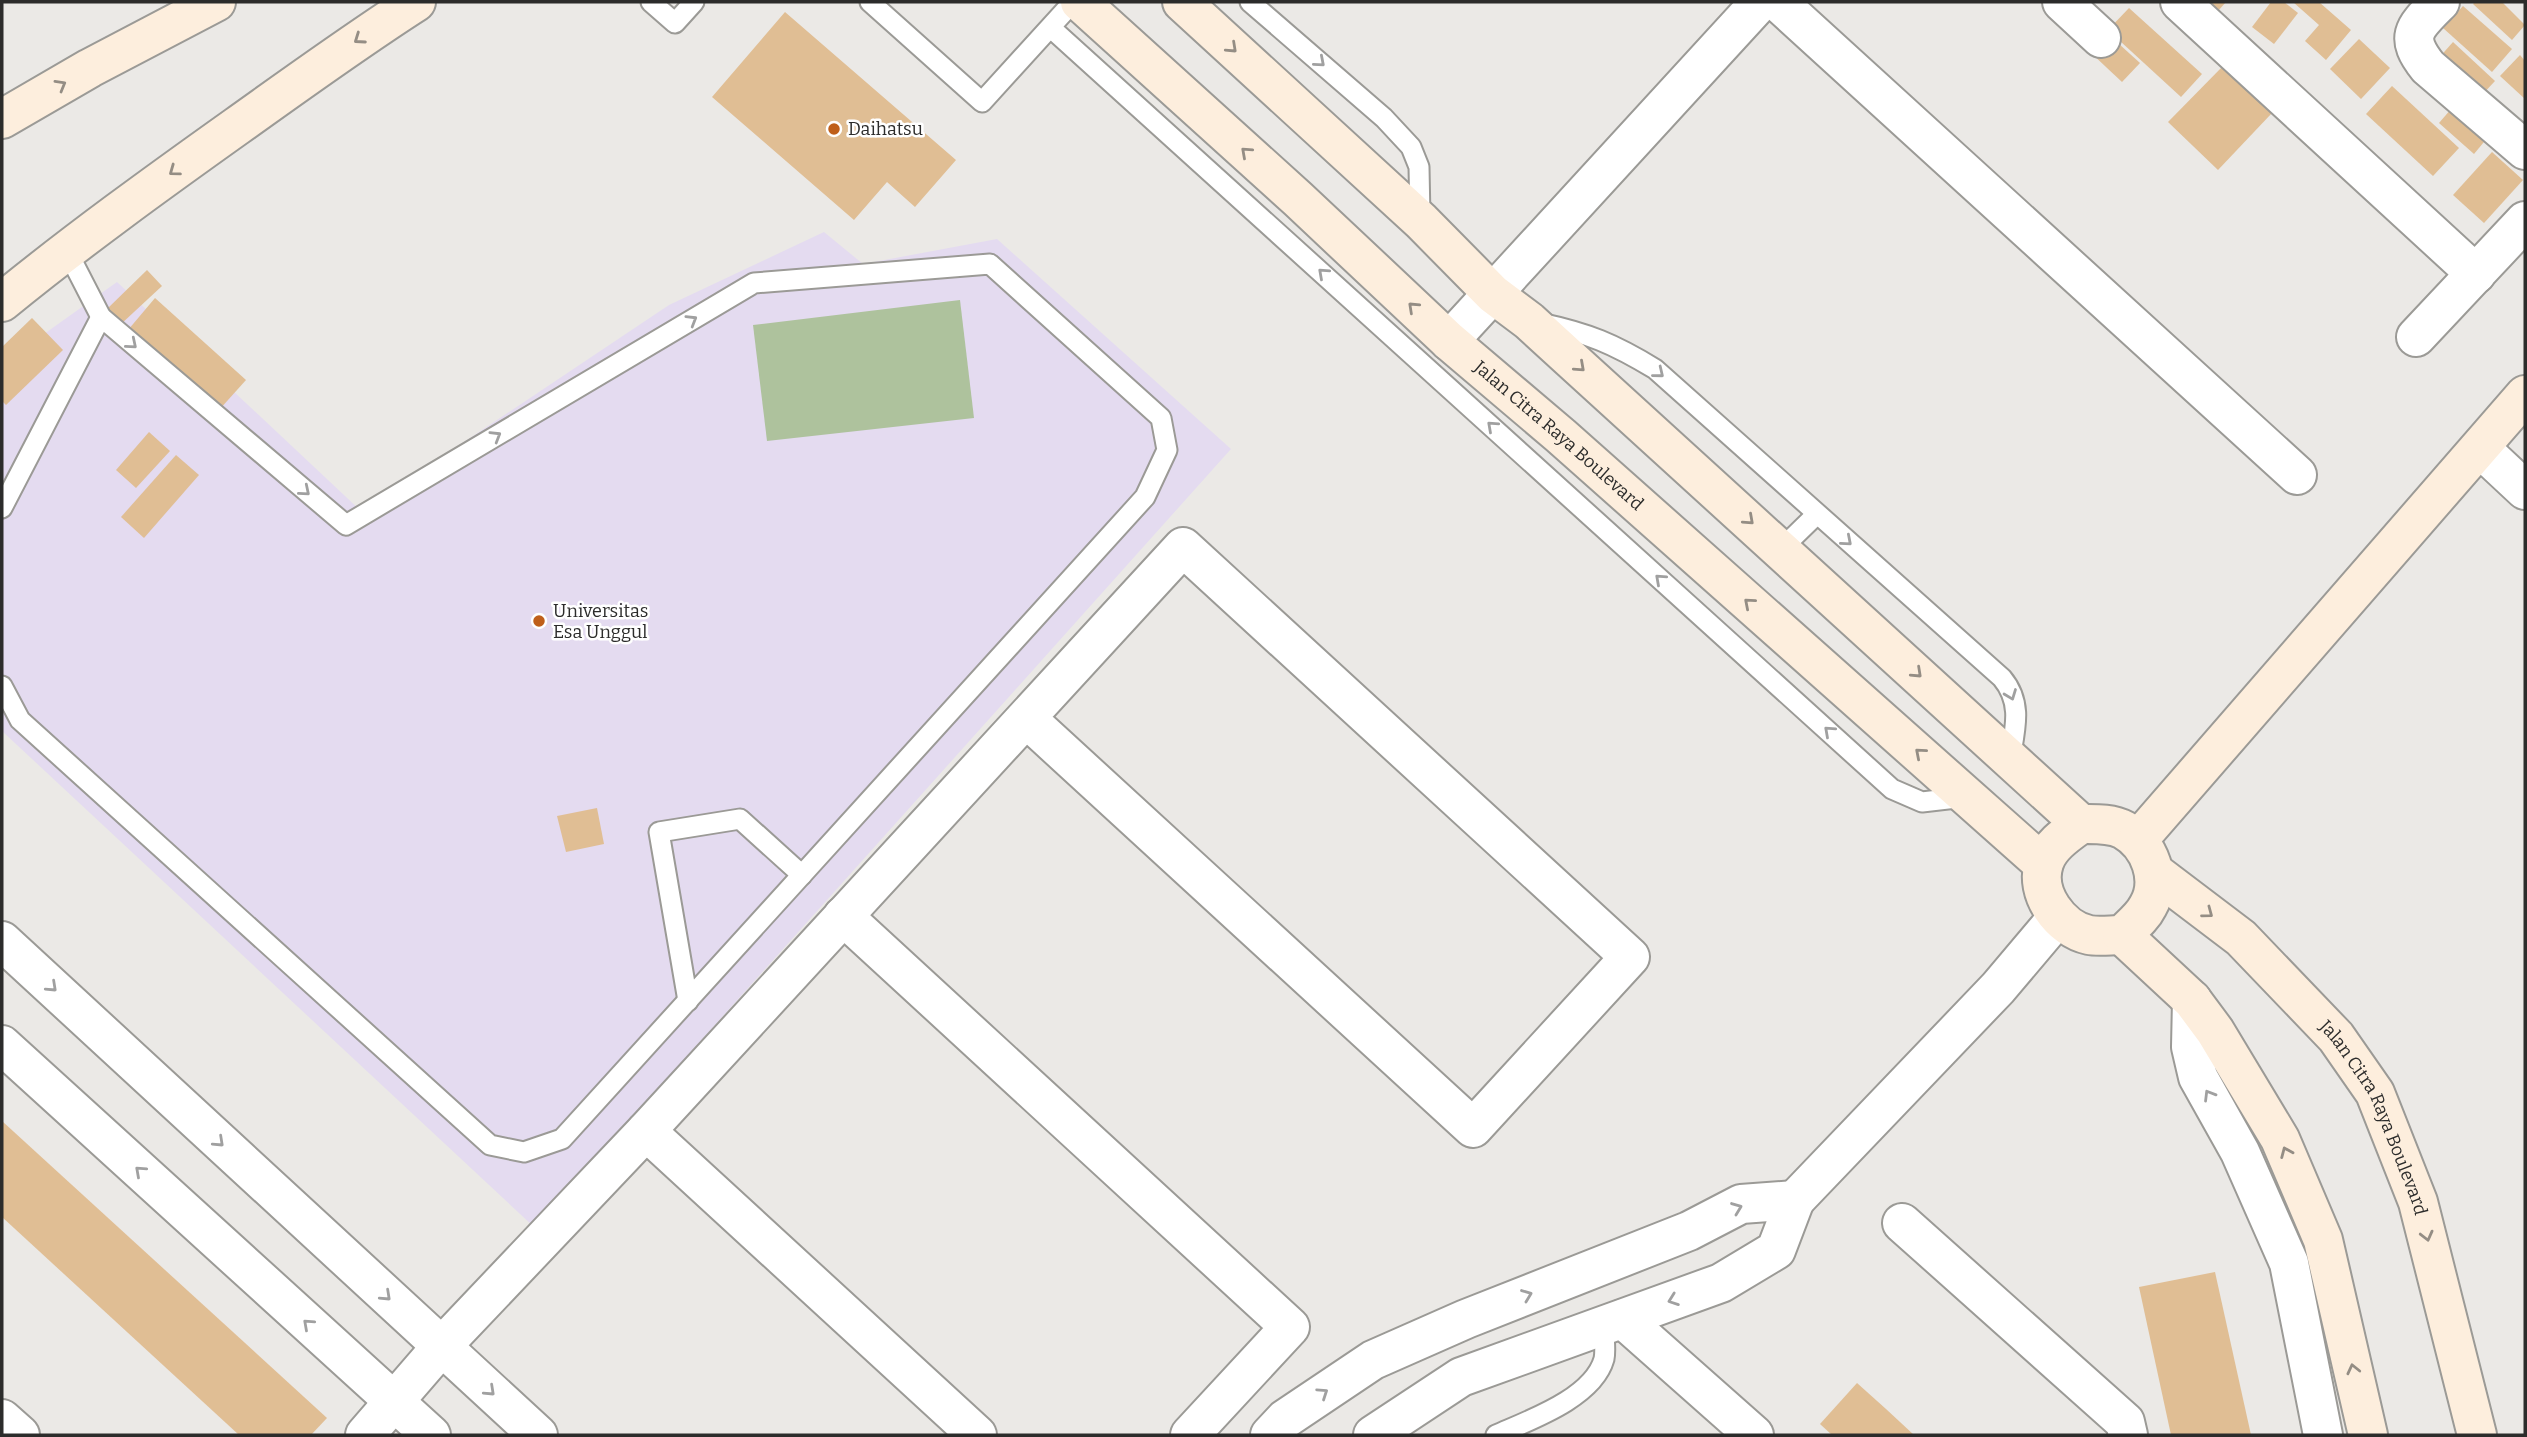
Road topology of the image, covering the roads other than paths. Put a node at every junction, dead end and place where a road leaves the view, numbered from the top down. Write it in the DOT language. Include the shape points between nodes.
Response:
graph roads {
  1 [pos="216,2"];
  2 [pos="416,2"];
  3 [pos="652,2"];
  4 [pos="694,2"];
  5 [pos="870,2"];
  6 [pos="1073,2"];
  7 [pos="1080,2"];
  8 [pos="1182,2"];
  9 [pos="1250,2"];
  10 [pos="1760,2"];
  11 [pos="1778,2"];
  12 [pos="2062,2"];
  13 [pos="2180,2"];
  14 [pos="2440,2"];
  15 [pos="1051,28"];
  16 [pos="1114,32"];
  17 [pos="2101,38"];
  18 [pos="1085,57"];
  19 [pos="2,119"];
  20 [pos="2525,150"];
  21 [pos="1285,213"];
  22 [pos="1420,221"];
  23 [pos="2525,222"];
  24 [pos="66,249"];
  25 [pos="2476,274"];
  26 [pos="1493,294"];
  27 [pos="2,302"];
  28 [pos="101,317"];
  29 [pos="1529,321"];
  30 [pos="2416,337"];
  31 [pos="1450,341"];
  32 [pos="2525,395"];
  33 [pos="2480,448"];
  34 [pos="1548,451"];
  35 [pos="2297,475"];
  36 [pos="2525,490"];
  37 [pos="2,508"];
  38 [pos="1817,514"];
  39 [pos="1781,549"];
  40 [pos="2,686"];
  41 [pos="1026,718"];
  42 [pos="2010,759"];
  43 [pos="2081,824"];
  44 [pos="2146,856"];
  45 [pos="2043,864"];
  46 [pos="802,875"];
  47 [pos="843,916"];
  48 [pos="2058,917"];
  49 [pos="2122,935"];
  50 [pos="2,941"];
  51 [pos="2192,1000"];
  52 [pos="688,1001"];
  53 [pos="2,1045"];
  54 [pos="646,1131"];
  55 [pos="1795,1200"];
  56 [pos="1902,1223"];
  57 [pos="2328,1257"];
  58 [pos="2290,1264"];
  59 [pos="1613,1322"];
  60 [pos="441,1347"];
  61 [pos="395,1403"];
  62 [pos="2,1419"];
  63 [pos="1732,1428"];
  64 [pos="20,1435"];
  65 [pos="365,1435"];
  66 [pos="431,1435"];
  67 [pos="538,1435"];
  68 [pos="977,1435"];
  69 [pos="1190,1435"];
  70 [pos="1270,1435"];
  71 [pos="1373,1435"];
  72 [pos="1496,1435"];
  73 [pos="2128,1435"];
  74 [pos="2323,1435"];
  75 [pos="2368,1435"];
  76 [pos="2477,1435"];
  19 -- 1 [label="main road, one-way"];
  2 -- 24 [label="main road, one-way"];
  3 -- 4 [label="lane" via="675,23"];
  5 -- 15 [label="lane" via="982,102"];
  6 -- 15 [label="lane"];
  7 -- 16 [label="main road, Jalan Citra Raya Boulevard"];
  8 -- 22 [label="main road, one-way"];
  9 -- 22 [label="lane, one-way" via="1411,147 1419,167"];
  10 -- 26 [label="street"];
  11 -- 35 [label="street"];
  12 -- 17 [label="street"];
  13 -- 25 [label="street"];
  14 -- 20 [label="street" via="2418,24 2412,40 2417,53"];
  15 -- 18 [label="lane"];
  16 -- 18 [label="lane"];
  21 -- 16 [label="main road, Jalan Citra Raya Boulevard, one-way"];
  18 -- 21 [label="lane"];
  31 -- 21 [label="main road, Jalan Citra Raya Boulevard, one-way"];
  34 -- 21 [label="lane, one-way"];
  22 -- 26 [label="main road"];
  23 -- 25 [label="street"];
  24 -- 27 [label="main road"];
  24 -- 28 [label="lane"];
  25 -- 30 [label="street"];
  26 -- 29 [label="main road"];
  26 -- 31 [label="street"];
  28 -- 37 [label="lane"];
  28 -- 46 [label="lane, one-way" via="345,525 754,284 990,264 1161,418 1167,450 1145,497"];
  29 -- 38 [label="lane, one-way" via="1618,346 1656,369"];
  29 -- 39 [label="main road, one-way"];
  31 -- 34 [label="main road, Jalan Citra Raya Boulevard"];
  32 -- 33 [label="main road"];
  33 -- 36 [label="street"];
  33 -- 44 [label="main road"];
  45 -- 34 [label="main road, Jalan Citra Raya Boulevard, one-way" via="1970,797 1695,583"];
  38 -- 39 [label="lane"];
  38 -- 42 [label="lane, one-way" via="2002,678 2018,715"];
  39 -- 42 [label="main road, one-way"];
  40 -- 52 [label="lane" via="20,720 490,1145 524,1152 562,1139"];
  41 -- 41 [label="street" via="1183,547 1630,957 1473,1128"];
  41 -- 47 [label="street"];
  42 -- 43 [label="main road"];
  43 -- 44 [label="main road" via="2123,830"];
  43 -- 45 [label="main road" via="2053,847"];
  44 -- 49 [label="main road" via="2155,889 2149,906"];
  44 -- 76 [label="main road, Jalan Citra Raya Boulevard, one-way" via="2241,938 2336,1037 2375,1093 2418,1202"];
  45 -- 48 [label="main road" via="2048,902"];
  46 -- 52 [label="lane"];
  46 -- 52 [label="lane" via="740,819 659,832"];
  47 -- 54 [label="street"];
  47 -- 69 [label="street" via="1290,1326"];
  48 -- 49 [label="main road" via="2089,935"];
  48 -- 55 [label="street" via="1998,988"];
  49 -- 51 [label="main road"];
  50 -- 60 [label="street, one-way"];
  57 -- 51 [label="main road, one-way" via="2280,1139"];
  58 -- 51 [label="street, one-way" via="2240,1152 2198,1077 2191,1047"];
  61 -- 53 [label="street, one-way"];
  54 -- 60 [label="street"];
  54 -- 68 [label="street"];
  55 -- 59 [label="street, one-way" via="1776,1250 1721,1283"];
  70 -- 55 [label="street, one-way" via="1285,1419 1373,1360 1689,1231 1741,1204"];
  56 -- 73 [label="street" via="2125,1422"];
  57 -- 58 [label="street"];
  75 -- 57 [label="main road, one-way"];
  58 -- 74 [label="street"];
  59 -- 63 [label="street"];
  59 -- 71 [label="street" via="1461,1377"];
  59 -- 72 [label="lane" via="1594,1378 1559,1406"];
  60 -- 61 [label="street"];
  60 -- 67 [label="street, one-way"];
  61 -- 65 [label="street"];
  61 -- 66 [label="street"];
  62 -- 64 [label="street"];
}
